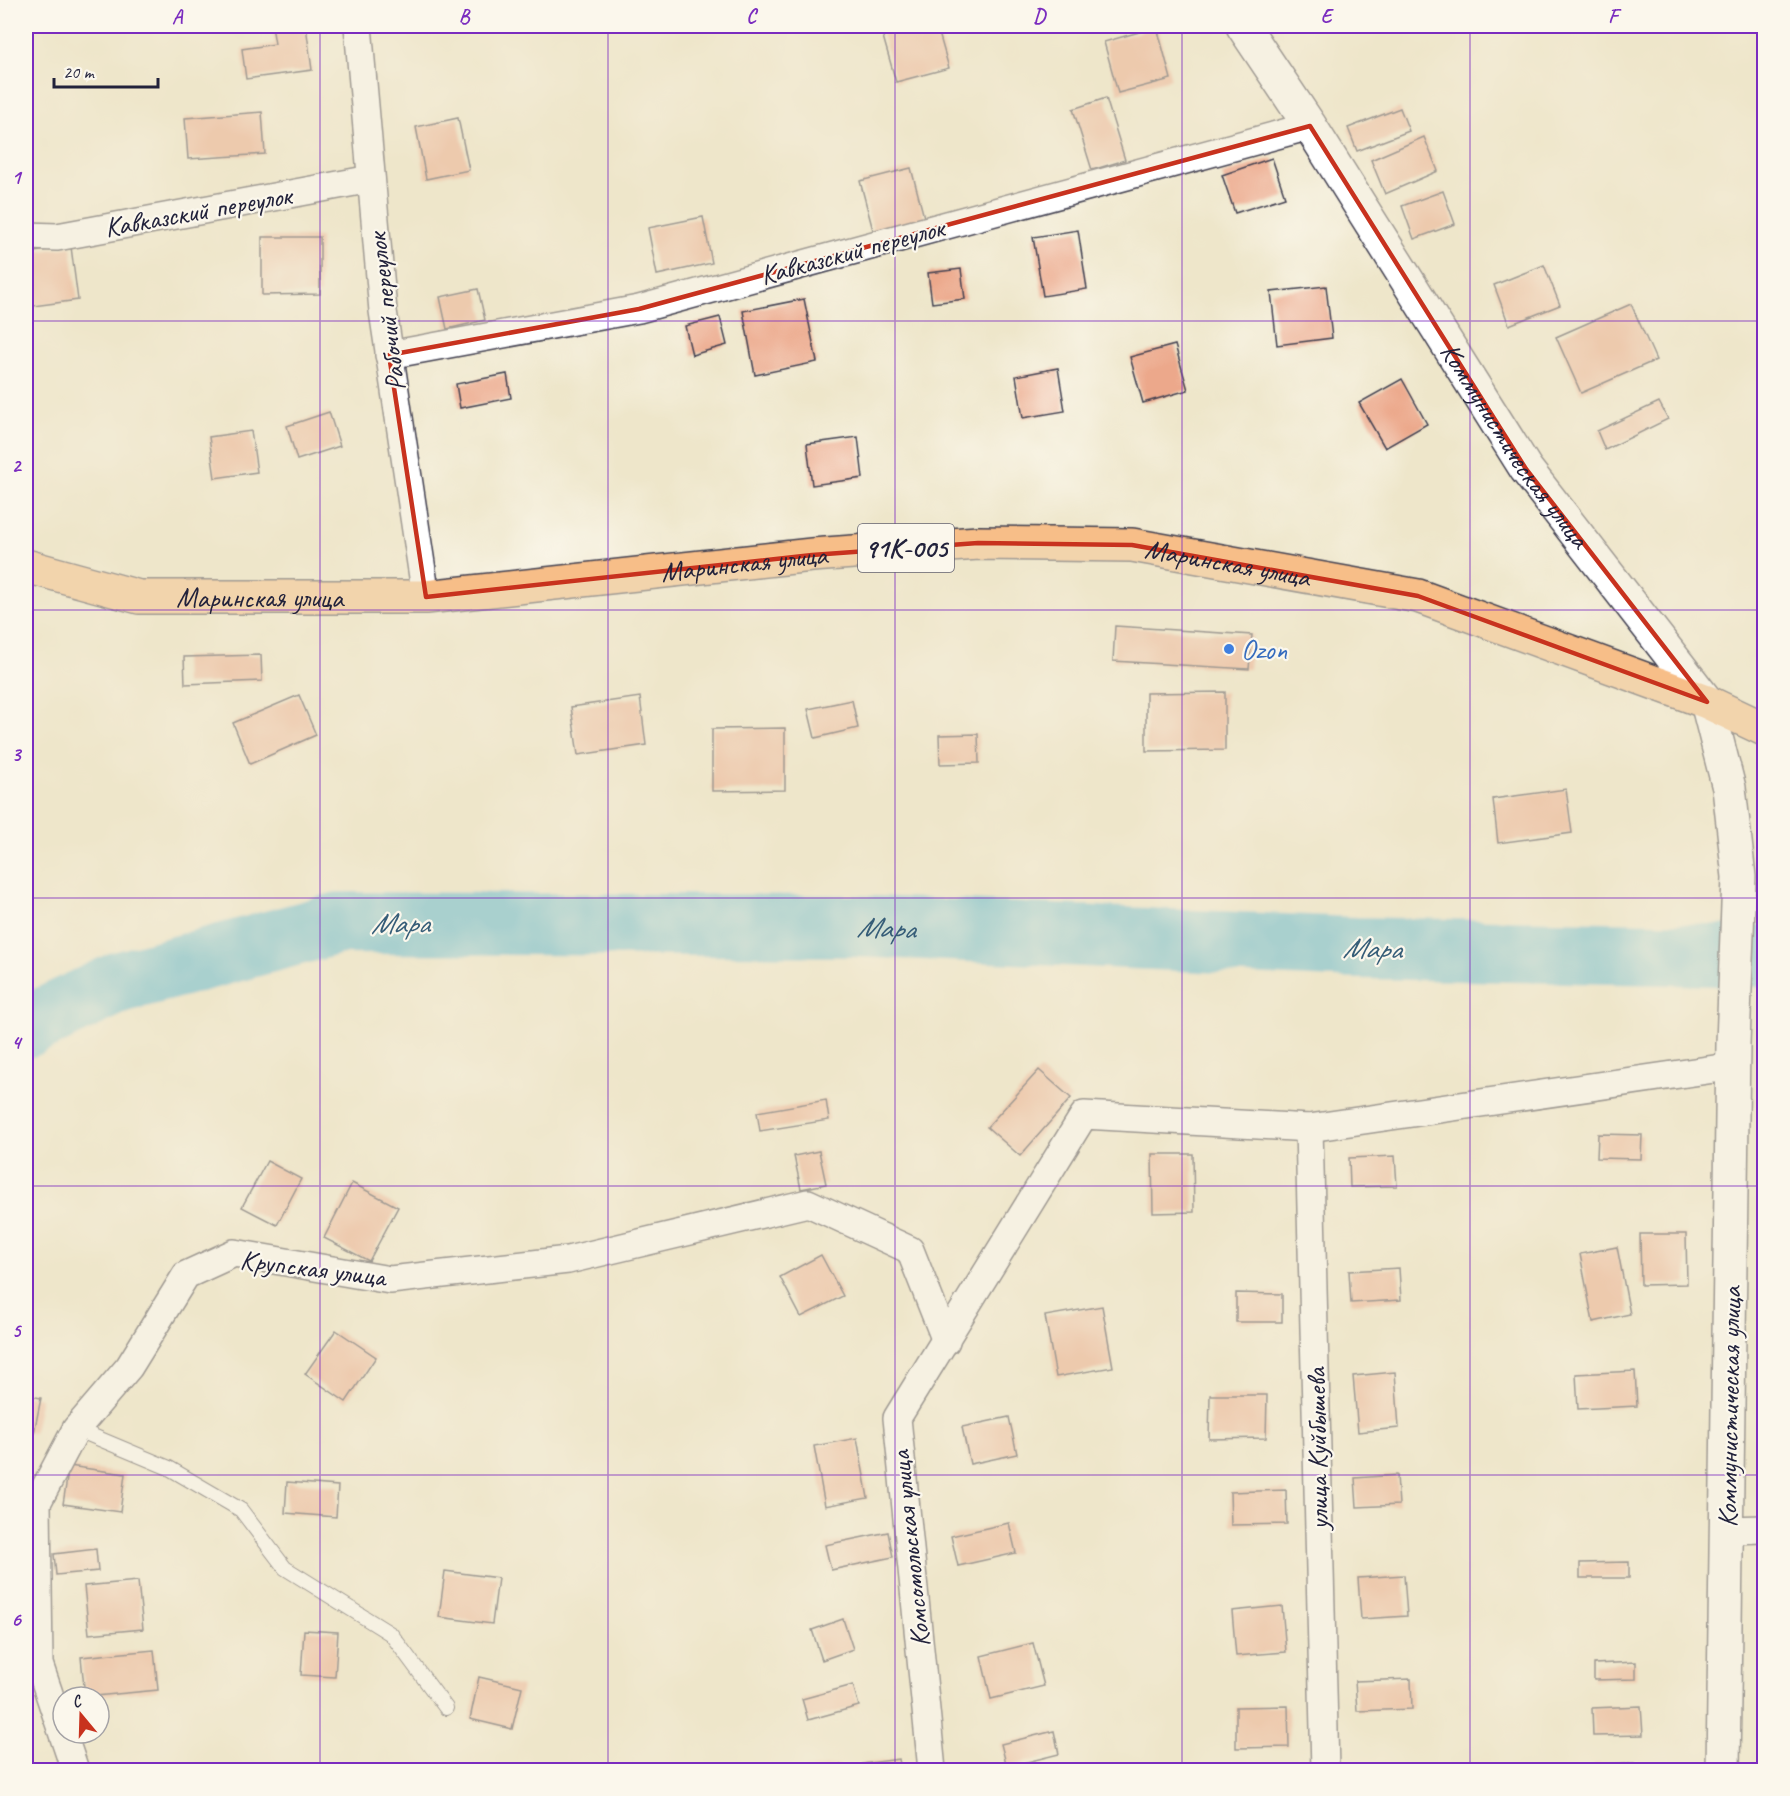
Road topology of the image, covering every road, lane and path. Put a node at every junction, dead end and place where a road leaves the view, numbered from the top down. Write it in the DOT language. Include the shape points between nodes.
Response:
graph roads {
  1 [pos="358,26"];
  2 [pos="1243,26"];
  3 [pos="1310,126"];
  4 [pos="371,179"];
  5 [pos="26,237"];
  6 [pos="389,354"];
  7 [pos="29,570"];
  8 [pos="426,597"];
  9 [pos="1707,702"];
  10 [pos="1764,729"];
  11 [pos="1734,1055"];
  12 [pos="1310,1128"];
  13 [pos="946,1341"];
  14 [pos="76,1429"];
  15 [pos="1764,1529"];
  16 [pos="1727,1530"];
  17 [pos="32,1662"];
  18 [pos="446,1708"];
  19 [pos="75,1770"];
  20 [pos="932,1770"];
  21 [pos="1325,1770"];
  22 [pos="1724,1770"];
  1 -- 4 [label="street, Рабочий переулок"];
  2 -- 3 [label="street, Коммунистическая улица"];
  3 -- 6 [label="street, Кавказский переулок" via="639,309"];
  3 -- 9 [label="street, Коммунистическая улица" via="1526,469"];
  4 -- 5 [label="street, Кавказский переулок" via="57,237"];
  4 -- 6 [label="street, Рабочий переулок"];
  6 -- 8 [label="street, Рабочий переулок"];
  7 -- 8 [label="main road, Маринская улица / 91К-005" via="139,597"];
  8 -- 9 [label="main road, Маринская улица / 91К-005" via="812,555 943,545 1132,545 1418,596"];
  9 -- 10 [label="main road, Маринская улица / 91К-005"];
  9 -- 11 [label="street, Коммунистическая улица" via="1729,788 1739,878"];
  11 -- 12 [label="street"];
  11 -- 16 [label="street, Коммунистическая улица"];
  12 -- 13 [label="street, Комсомольская улица" via="1084,1115"];
  12 -- 21 [label="street, улица Куйбышева"];
  13 -- 14 [label="street, Крупская улица" via="910,1250 808,1203 568,1260 390,1280 234,1253 186,1275 129,1366"];
  13 -- 20 [label="street, Комсомольская улица" via="897,1418"];
  14 -- 17 [label="street, Крупская улица" via="37,1503"];
  14 -- 18 [label="lane" via="169,1468 241,1510 285,1568 391,1634"];
  15 -- 16 [label="street"];
  16 -- 22 [label="street, Коммунистическая улица"];
  17 -- 19 [label="street, Крупская улица"];
}
